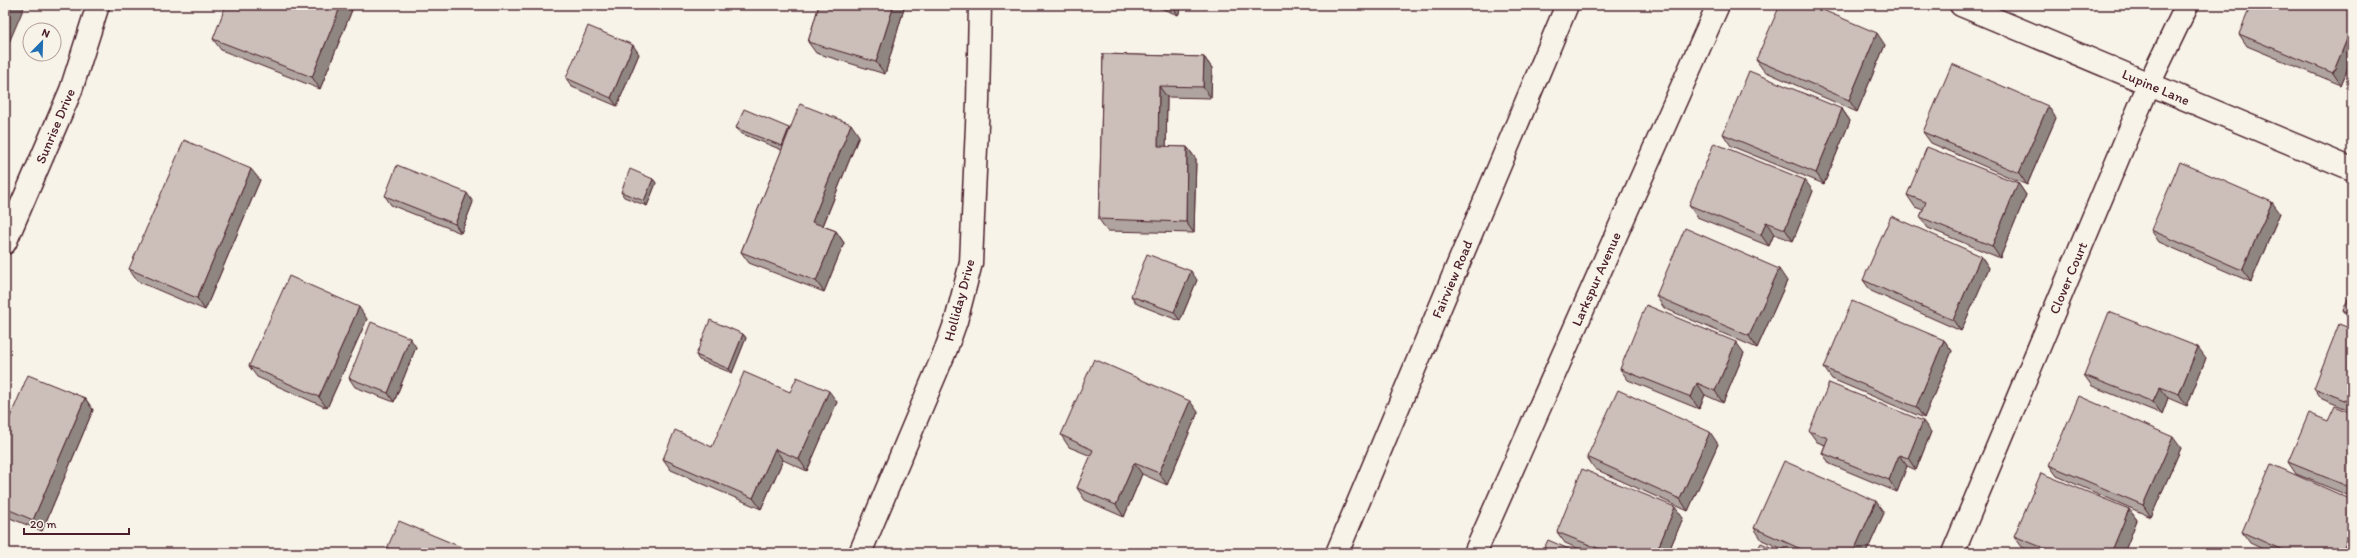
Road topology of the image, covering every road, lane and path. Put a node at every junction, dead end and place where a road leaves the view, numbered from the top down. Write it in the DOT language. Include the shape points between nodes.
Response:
graph roads {
  1 [pos="98,5"];
  2 [pos="980,5"];
  3 [pos="1567,5"];
  4 [pos="1718,5"];
  5 [pos="1961,5"];
  6 [pos="2187,5"];
  7 [pos="2149,84"];
  8 [pos="2352,169"];
  9 [pos="5,243"];
  10 [pos="860,553"];
  11 [pos="1337,553"];
  12 [pos="1475,553"];
  13 [pos="1953,553"];
  1 -- 9 [label="street, Sunrise Drive" via="71,90"];
  2 -- 10 [label="street, Holliday Drive" via="971,263 946,349"];
  3 -- 11 [label="street, Fairview Road"];
  4 -- 12 [label="street, Larkspur Avenue"];
  5 -- 7 [label="street, Lupine Lane"];
  6 -- 7 [label="street, Clover Court"];
  7 -- 8 [label="street, Lupine Lane"];
  7 -- 13 [label="street, Clover Court"];
}
